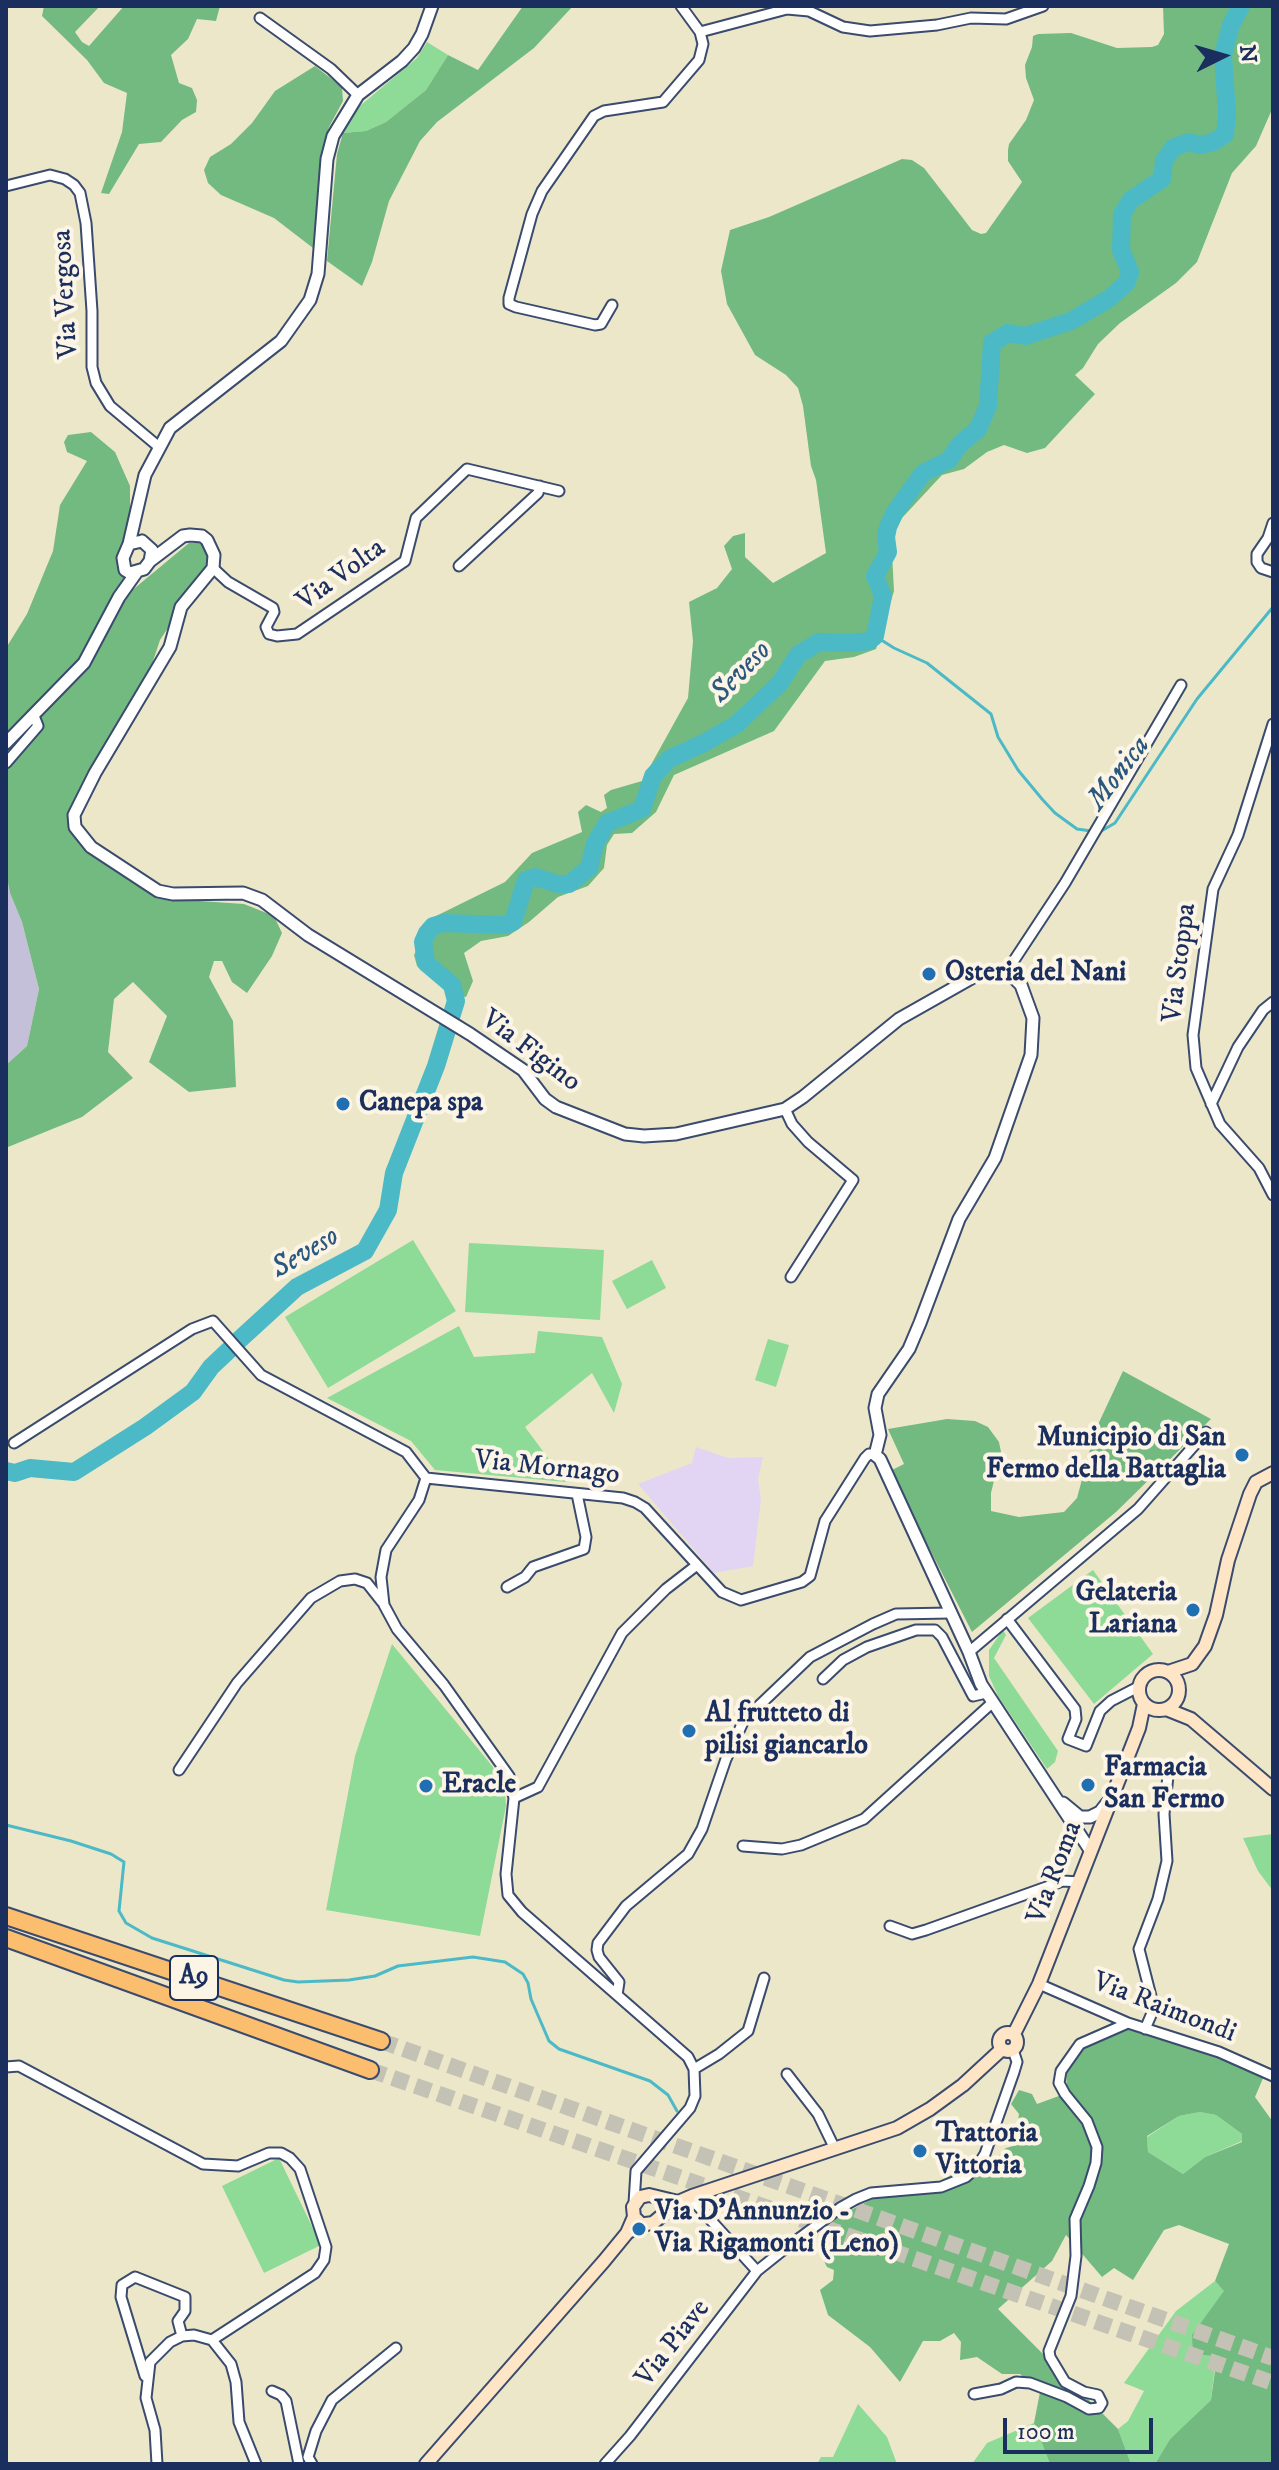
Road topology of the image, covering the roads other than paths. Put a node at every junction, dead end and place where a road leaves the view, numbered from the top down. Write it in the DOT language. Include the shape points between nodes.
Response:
graph roads {
  1 [pos="432,6"];
  2 [pos="681,6"];
  3 [pos="1043,6"];
  4 [pos="260,18"];
  5 [pos="700,32"];
  6 [pos="358,95"];
  7 [pos="6,186"];
  8 [pos="612,305"];
  9 [pos="159,447"];
  10 [pos="540,486"];
  11 [pos="559,491"];
  12 [pos="139,508"];
  13 [pos="1273,523"];
  14 [pos="129,544"];
  15 [pos="148,544"];
  16 [pos="165,549"];
  17 [pos="150,561"];
  18 [pos="459,566"];
  19 [pos="213,568"];
  20 [pos="130,571"];
  21 [pos="1273,572"];
  22 [pos="1181,685"];
  23 [pos="34,716"];
  24 [pos="1273,724"];
  25 [pos="6,743"];
  26 [pos="6,763"];
  27 [pos="1007,971"];
  28 [pos="1273,1002"];
  29 [pos="1211,1104"];
  30 [pos="785,1109"];
  31 [pos="1273,1195"];
  32 [pos="791,1277"];
  33 [pos="1206,1432"];
  34 [pos="14,1443"];
  35 [pos="875,1455"];
  36 [pos="1273,1473"];
  37 [pos="426,1478"];
  38 [pos="577,1494"];
  39 [pos="697,1565"];
  40 [pos="507,1587"];
  41 [pos="384,1605"];
  42 [pos="950,1613"];
  43 [pos="1007,1619"];
  44 [pos="969,1652"];
  45 [pos="1168,1672"];
  46 [pos="823,1679"];
  47 [pos="1140,1686"];
  48 [pos="1178,1694"];
  49 [pos="989,1698"];
  50 [pos="1144,1704"];
  51 [pos="1162,1709"];
  52 [pos="1191,1719"];
  53 [pos="1139,1728"];
  54 [pos="1169,1766"];
  55 [pos="179,1770"];
  56 [pos="1273,1789"];
  57 [pos="1112,1796"];
  58 [pos="514,1798"];
  59 [pos="1058,1799"];
  60 [pos="743,1846"];
  61 [pos="1090,1850"];
  62 [pos="1079,1882"];
  63 [pos="6,1916"];
  64 [pos="890,1926"];
  65 [pos="6,1938"];
  66 [pos="764,1978"];
  67 [pos="1039,1984"];
  68 [pos="617,1995"];
  69 [pos="1128,2023"];
  70 [pos="1145,2029"];
  71 [pos="381,2041"];
  72 [pos="1007,2049"];
  73 [pos="6,2067"];
  74 [pos="694,2069"];
  75 [pos="370,2070"];
  76 [pos="787,2074"];
  77 [pos="1273,2076"];
  78 [pos="835,2149"];
  79 [pos="637,2184"];
  80 [pos="652,2196"];
  81 [pos="692,2196"];
  82 [pos="678,2202"];
  83 [pos="634,2203"];
  84 [pos="660,2215"];
  85 [pos="639,2220"];
  86 [pos="757,2271"];
  87 [pos="182,2336"];
  88 [pos="212,2340"];
  89 [pos="396,2348"];
  90 [pos="147,2379"];
  91 [pos="272,2391"];
  92 [pos="974,2394"];
  93 [pos="156,2464"];
  94 [pos="166,2464"];
  95 [pos="256,2464"];
  96 [pos="299,2464"];
  97 [pos="312,2464"];
  98 [pos="426,2464"];
  99 [pos="605,2464"];
  1 -- 6 [label="street" via="414,48"];
  2 -- 5 [label="street"];
  3 -- 5 [label="street" via="1006,19 971,18 870,31 787,9"];
  4 -- 6 [label="street"];
  5 -- 8 [label="street" via="699,60 663,102 594,116 532,214 509,304 595,325"];
  6 -- 9 [label="street" via="341,118 327,159 318,274 310,300 281,341 187,413"];
  7 -- 9 [label="street, Via Vergosa" via="50,175 65,179 80,193 96,383 110,406"];
  9 -- 12 [label="street" via="145,475"];
  10 -- 11 [label="street, Via Volta"];
  10 -- 18 [label="street"];
  10 -- 19 [label="street, Via Volta" via="474,469 462,472 416,518 405,561 297,634 269,634 266,627 273,608"];
  12 -- 14 [label="street"];
  12 -- 15 [label="street"];
  13 -- 21 [label="street" via="1257,554 1261,568"];
  14 -- 15 [label="street"];
  14 -- 20 [label="street" via="123,558"];
  15 -- 16 [label="street"];
  15 -- 17 [label="street"];
  16 -- 17 [label="street"];
  16 -- 19 [label="street" via="183,536 202,536 211,546"];
  17 -- 20 [label="street"];
  19 -- 30 [label="street, Via Figino" via="181,607 170,647 74,815 75,827 91,847 158,891 243,893 262,900 308,935 523,1070 556,1107 625,1134 676,1134"];
  20 -- 23 [label="street" via="84,663"];
  22 -- 27 [label="street"];
  23 -- 25 [label="street"];
  23 -- 26 [label="street" via="38,726 33,735"];
  24 -- 29 [label="street, Via Stoppa" via="1238,835 1213,889 1193,1035 1196,1068"];
  27 -- 30 [label="street, Via Figino" via="975,976 899,1019"];
  27 -- 35 [label="street" via="1028,1000 1033,1018 1031,1055 995,1158 959,1219 909,1349 878,1394 880,1435"];
  28 -- 29 [label="street" via="1238,1047"];
  29 -- 31 [label="street, Via Stoppa"];
  30 -- 32 [label="street" via="808,1142 853,1180"];
  33 -- 43 [label="street" via="1138,1509"];
  34 -- 37 [label="street" via="192,1329 213,1321 261,1375 406,1452"];
  35 -- 39 [label="street, Via Mornago" via="865,1458 825,1521 811,1574 802,1582 741,1600 722,1592"];
  35 -- 42 [label="street"];
  36 -- 45 [label="main road" via="1256,1482 1250,1494 1205,1646 1192,1664"];
  37 -- 38 [label="street, Via Mornago"];
  37 -- 41 [label="street" via="419,1500 386,1550 381,1577"];
  38 -- 39 [label="street, Via Mornago" via="635,1502"];
  38 -- 40 [label="street" via="584,1549 533,1567"];
  39 -- 58 [label="street" via="622,1633 538,1787"];
  41 -- 55 [label="street" via="367,1583 355,1579 340,1581 311,1598 237,1683"];
  41 -- 58 [label="street" via="501,1763"];
  42 -- 44 [label="street"];
  42 -- 68 [label="street" via="896,1614 873,1624 810,1657 744,1720 688,1854 626,1906 598,1943 599,1957 619,1982"];
  43 -- 44 [label="street"];
  43 -- 47 [label="street" via="1075,1709 1068,1739 1086,1746 1100,1711"];
  44 -- 49 [label="street"];
  45 -- 47 [label="main road" via="1147,1674"];
  45 -- 48 [label="main road" via="1177,1682"];
  46 -- 49 [label="street" via="867,1647 916,1630 935,1630 973,1696"];
  47 -- 50 [label="main road"];
  48 -- 51 [label="main road"];
  48 -- 52 [label="main road"];
  49 -- 59 [label="street"];
  49 -- 60 [label="street" via="864,1819 801,1845"];
  50 -- 51 [label="main road"];
  50 -- 53 [label="main road, Via Roma"];
  51 -- 52 [label="main road"];
  51 -- 53 [label="main road, Via Roma"];
  52 -- 56 [label="main road"];
  53 -- 57 [label="main road, Via Roma"];
  54 -- 70 [label="street" via="1167,1861 1139,1949 1152,2000"];
  57 -- 59 [label="street" via="1090,1817 1080,1817"];
  57 -- 61 [label="main road, Via Roma"];
  58 -- 68 [label="street" via="508,1895"];
  59 -- 61 [label="street"];
  61 -- 62 [label="main road, Via Roma"];
  62 -- 64 [label="street" via="1063,1881 912,1934"];
  62 -- 67 [label="main road, Via Roma"];
  63 -- 71 [label="highway, A9"];
  65 -- 75 [label="highway, A9"];
  66 -- 74 [label="street" via="748,2031"];
  67 -- 69 [label="street, Via Raimondi"];
  67 -- 72 [label="main road, Via Roma" via="1014,2034 1017,2042"];
  68 -- 74 [label="street" via="688,2057"];
  69 -- 70 [label="street, Via Raimondi"];
  69 -- 92 [label="street" via="1080,2044 1059,2083 1081,2111 1097,2147 1075,2219 1071,2296 1049,2351 1065,2382 1098,2395 1102,2403 1089,2409 1016,2382"];
  70 -- 77 [label="street, Via Raimondi"];
  72 -- 78 [label="main road" via="930,2109 897,2128"];
  72 -- 86 [label="street, Via Piave" via="1017,2062 985,2154 966,2177 941,2187 856,2199"];
  73 -- 88 [label="street" via="19,2066 203,2164 238,2166 281,2153 300,2169 326,2247 324,2260 315,2273"];
  74 -- 79 [label="street" via="690,2108 636,2171"];
  76 -- 78 [label="street" via="818,2114"];
  78 -- 81 [label="main road"];
  79 -- 80 [label="street"];
  79 -- 83 [label="street"];
  80 -- 82 [label="main road"];
  80 -- 83 [label="main road"];
  80 -- 84 [label="main road"];
  81 -- 82 [label="main road"];
  81 -- 86 [label="street"];
  82 -- 84 [label="main road"];
  83 -- 85 [label="main road"];
  84 -- 85 [label="main road" via="653,2223"];
  85 -- 98 [label="main road"];
  86 -- 99 [label="street, Via Piave"];
  87 -- 88 [label="street"];
  87 -- 90 [label="street" via="150,2362"];
  87 -- 90 [label="street" via="178,2321 185,2297 135,2277 122,2285 121,2297"];
  88 -- 95 [label="street" via="231,2364 239,2422"];
  89 -- 97 [label="street" via="332,2400 316,2431 308,2457"];
  90 -- 93 [label="street"];
  91 -- 96 [label="street" via="286,2401"];
  93 -- 94 [label="street"];
}
